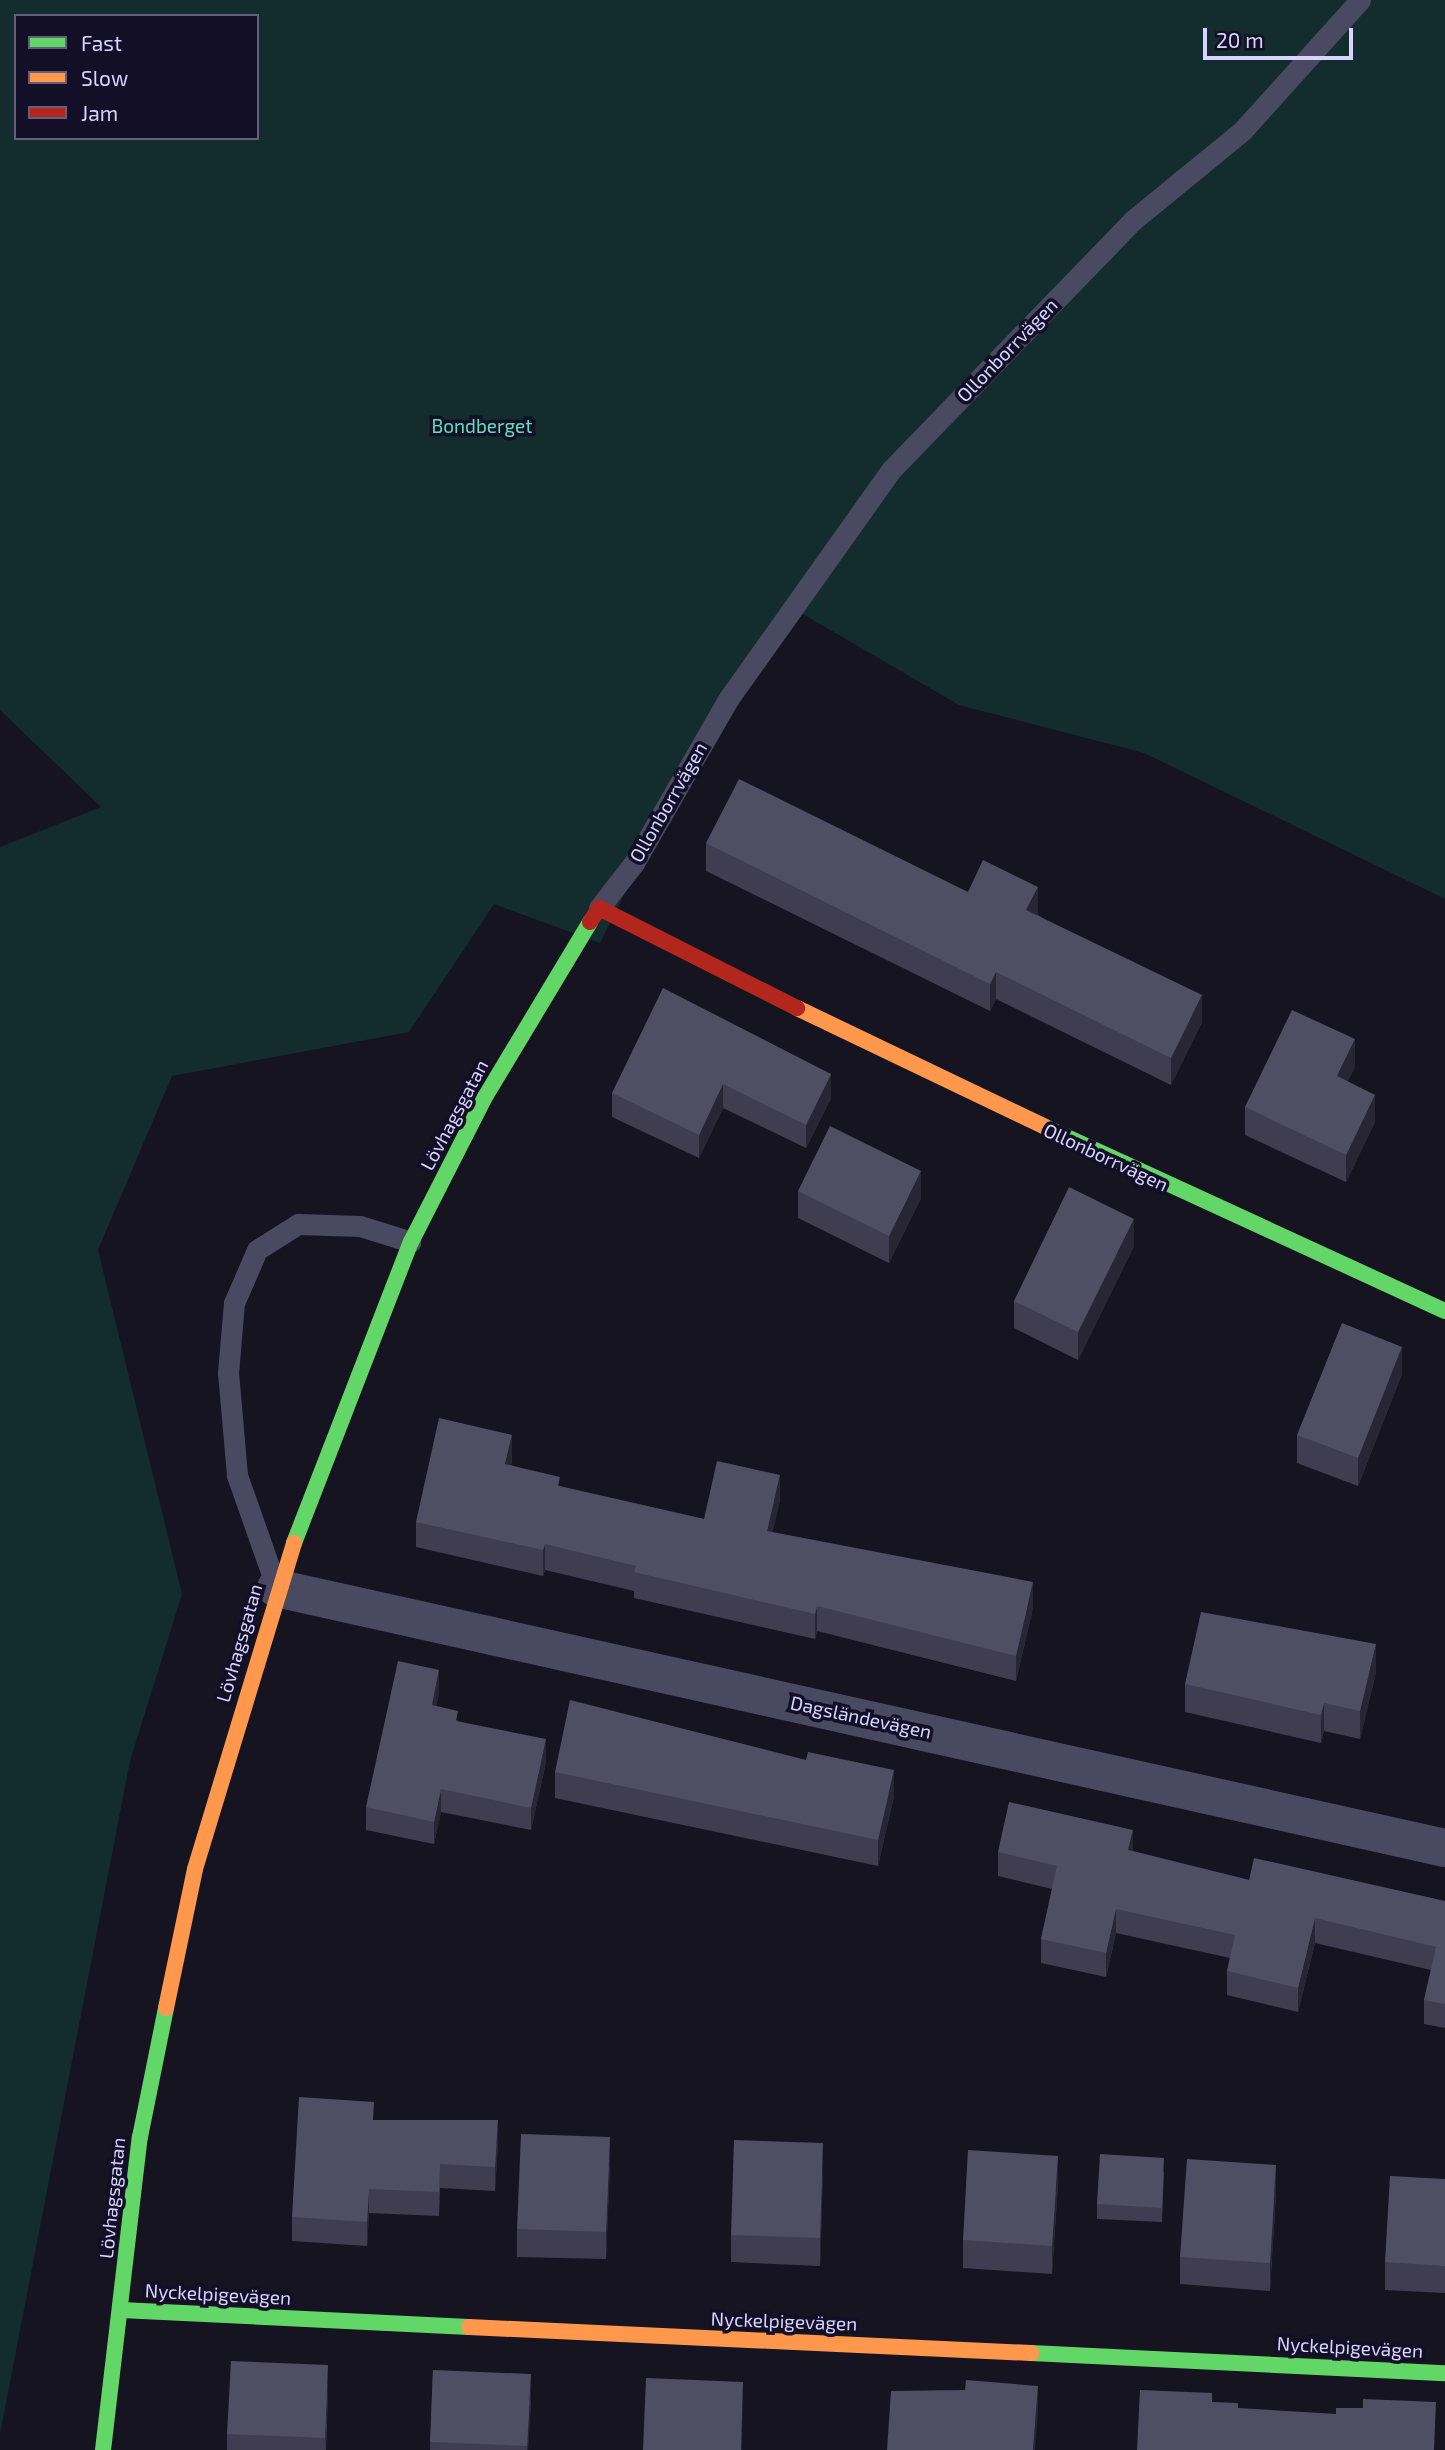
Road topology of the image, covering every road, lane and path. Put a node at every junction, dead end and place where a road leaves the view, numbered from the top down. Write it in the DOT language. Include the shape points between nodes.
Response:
graph roads {
  1 [pos="1360,0"];
  2 [pos="598,908"];
  3 [pos="411,1242"];
  4 [pos="1445,1311"];
  5 [pos="276,1588"];
  6 [pos="1445,1848"];
  7 [pos="121,2309"];
  8 [pos="1445,2373"];
  9 [pos="103,2450"];
  1 -- 2 [label="lane, Ollonborrvägen" via="1243,130 1132,221 891,470 729,698 635,863"];
  2 -- 3 [label="street, Lövhagsgatan" via="485,1097"];
  2 -- 4 [label="street, Ollonborrvägen" via="930,1075"];
  3 -- 5 [label="street, Lövhagsgatan"];
  3 -- 5 [label="lane" via="360,1226 298,1224 257,1250 234,1303 228,1373 237,1475"];
  5 -- 6 [label="street, Dagsländevägen"];
  5 -- 7 [label="street, Lövhagsgatan" via="195,1869 140,2137"];
  7 -- 8 [label="street, Nyckelpigevägen"];
  7 -- 9 [label="street, Lövhagsgatan"];
}
